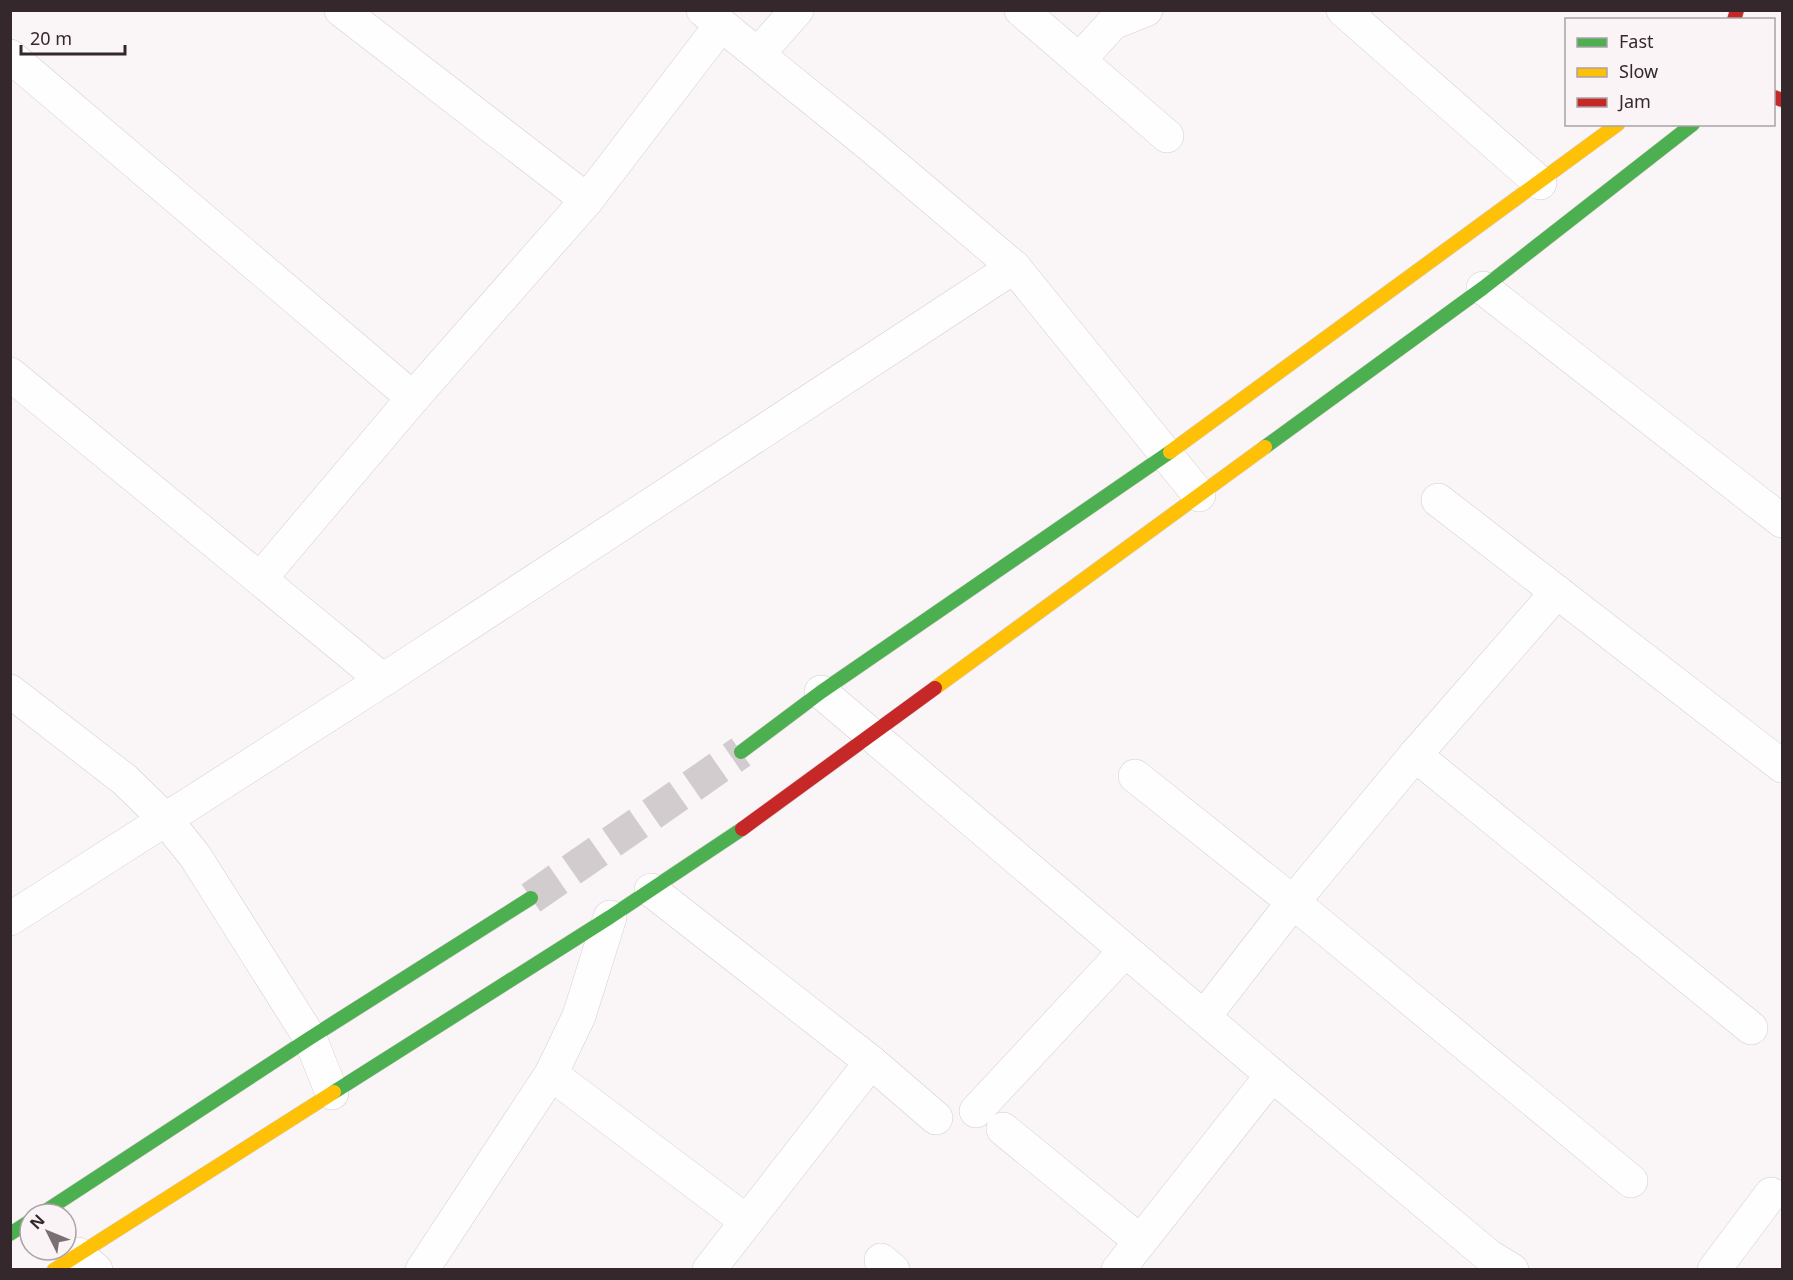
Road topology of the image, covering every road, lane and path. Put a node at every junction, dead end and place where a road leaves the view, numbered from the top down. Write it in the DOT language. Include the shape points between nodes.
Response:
graph roads {
  1 [pos="341,10"];
  2 [pos="797,10"];
  3 [pos="1021,10"];
  4 [pos="1146,10"];
  5 [pos="1343,10"];
  6 [pos="712,18"];
  7 [pos="758,54"];
  8 [pos="10,56"];
  9 [pos="1079,60"];
  10 [pos="1615,126"];
  11 [pos="1690,126"];
  12 [pos="1167,136"];
  13 [pos="1540,183"];
  14 [pos="587,200"];
  15 [pos="1014,267"];
  16 [pos="1483,288"];
  17 [pos="10,374"];
  18 [pos="413,398"];
  19 [pos="1167,454"];
  20 [pos="1199,495"];
  21 [pos="1438,500"];
  22 [pos="1782,521"];
  23 [pos="260,579"];
  24 [pos="1557,592"];
  25 [pos="383,680"];
  26 [pos="10,691"];
  27 [pos="821,692"];
  28 [pos="872,735"];
  29 [pos="741,752"];
  30 [pos="1415,755"];
  31 [pos="1782,766"];
  32 [pos="1135,776"];
  33 [pos="166,820"];
  34 [pos="651,890"];
  35 [pos="531,897"];
  36 [pos="1293,902"];
  37 [pos="610,917"];
  38 [pos="10,920"];
  39 [pos="1125,951"];
  40 [pos="1204,1017"];
  41 [pos="1751,1028"];
  42 [pos="310,1038"];
  43 [pos="871,1062"];
  44 [pos="551,1074"];
  45 [pos="1272,1076"];
  46 [pos="332,1093"];
  47 [pos="976,1111"];
  48 [pos="936,1118"];
  49 [pos="1003,1129"];
  50 [pos="1631,1181"];
  51 [pos="1779,1192"];
  52 [pos="59,1202"];
  53 [pos="746,1221"];
  54 [pos="1140,1241"];
  55 [pos="76,1264"];
  56 [pos="434,1265"];
  57 [pos="1493,1265"];
  58 [pos="709,1269"];
  59 [pos="1118,1269"];
  60 [pos="1714,1269"];
  1 -- 14 [label="street"];
  2 -- 7 [label="street"];
  3 -- 9 [label="street"];
  4 -- 9 [label="street" via="1113,23"];
  5 -- 13 [label="street"];
  6 -- 7 [label="street"];
  6 -- 14 [label="street"];
  7 -- 15 [label="street"];
  8 -- 18 [label="street"];
  9 -- 12 [label="street"];
  10 -- 13 [label="main road"];
  11 -- 16 [label="main road"];
  13 -- 19 [label="main road"];
  14 -- 18 [label="street"];
  15 -- 19 [label="street"];
  15 -- 25 [label="street"];
  16 -- 20 [label="main road"];
  16 -- 22 [label="street"];
  17 -- 23 [label="street"];
  18 -- 23 [label="street"];
  19 -- 20 [label="street"];
  19 -- 27 [label="main road"];
  20 -- 28 [label="main road"];
  21 -- 24 [label="street"];
  23 -- 25 [label="street"];
  24 -- 30 [label="street"];
  24 -- 31 [label="street"];
  25 -- 33 [label="street"];
  26 -- 33 [label="street" via="125,780"];
  27 -- 28 [label="street"];
  27 -- 29 [label="main road"];
  28 -- 34 [label="main road"];
  28 -- 39 [label="street"];
  30 -- 36 [label="street"];
  30 -- 41 [label="street"];
  32 -- 36 [label="street"];
  33 -- 38 [label="street"];
  33 -- 42 [label="street" via="195,855"];
  34 -- 37 [label="main road"];
  34 -- 43 [label="street"];
  35 -- 42 [label="main road"];
  36 -- 40 [label="street"];
  36 -- 50 [label="street"];
  37 -- 44 [label="street" via="579,1016"];
  37 -- 46 [label="main road"];
  39 -- 40 [label="street"];
  39 -- 47 [label="street"];
  40 -- 45 [label="street"];
  42 -- 46 [label="street"];
  42 -- 52 [label="main road"];
  43 -- 48 [label="street"];
  43 -- 53 [label="street"];
  44 -- 53 [label="street"];
  44 -- 56 [label="street"];
  45 -- 54 [label="street"];
  45 -- 57 [label="street"];
  46 -- 55 [label="main road"];
  49 -- 54 [label="street"];
  51 -- 60 [label="street"];
  53 -- 58 [label="street"];
  54 -- 59 [label="street"];
}
